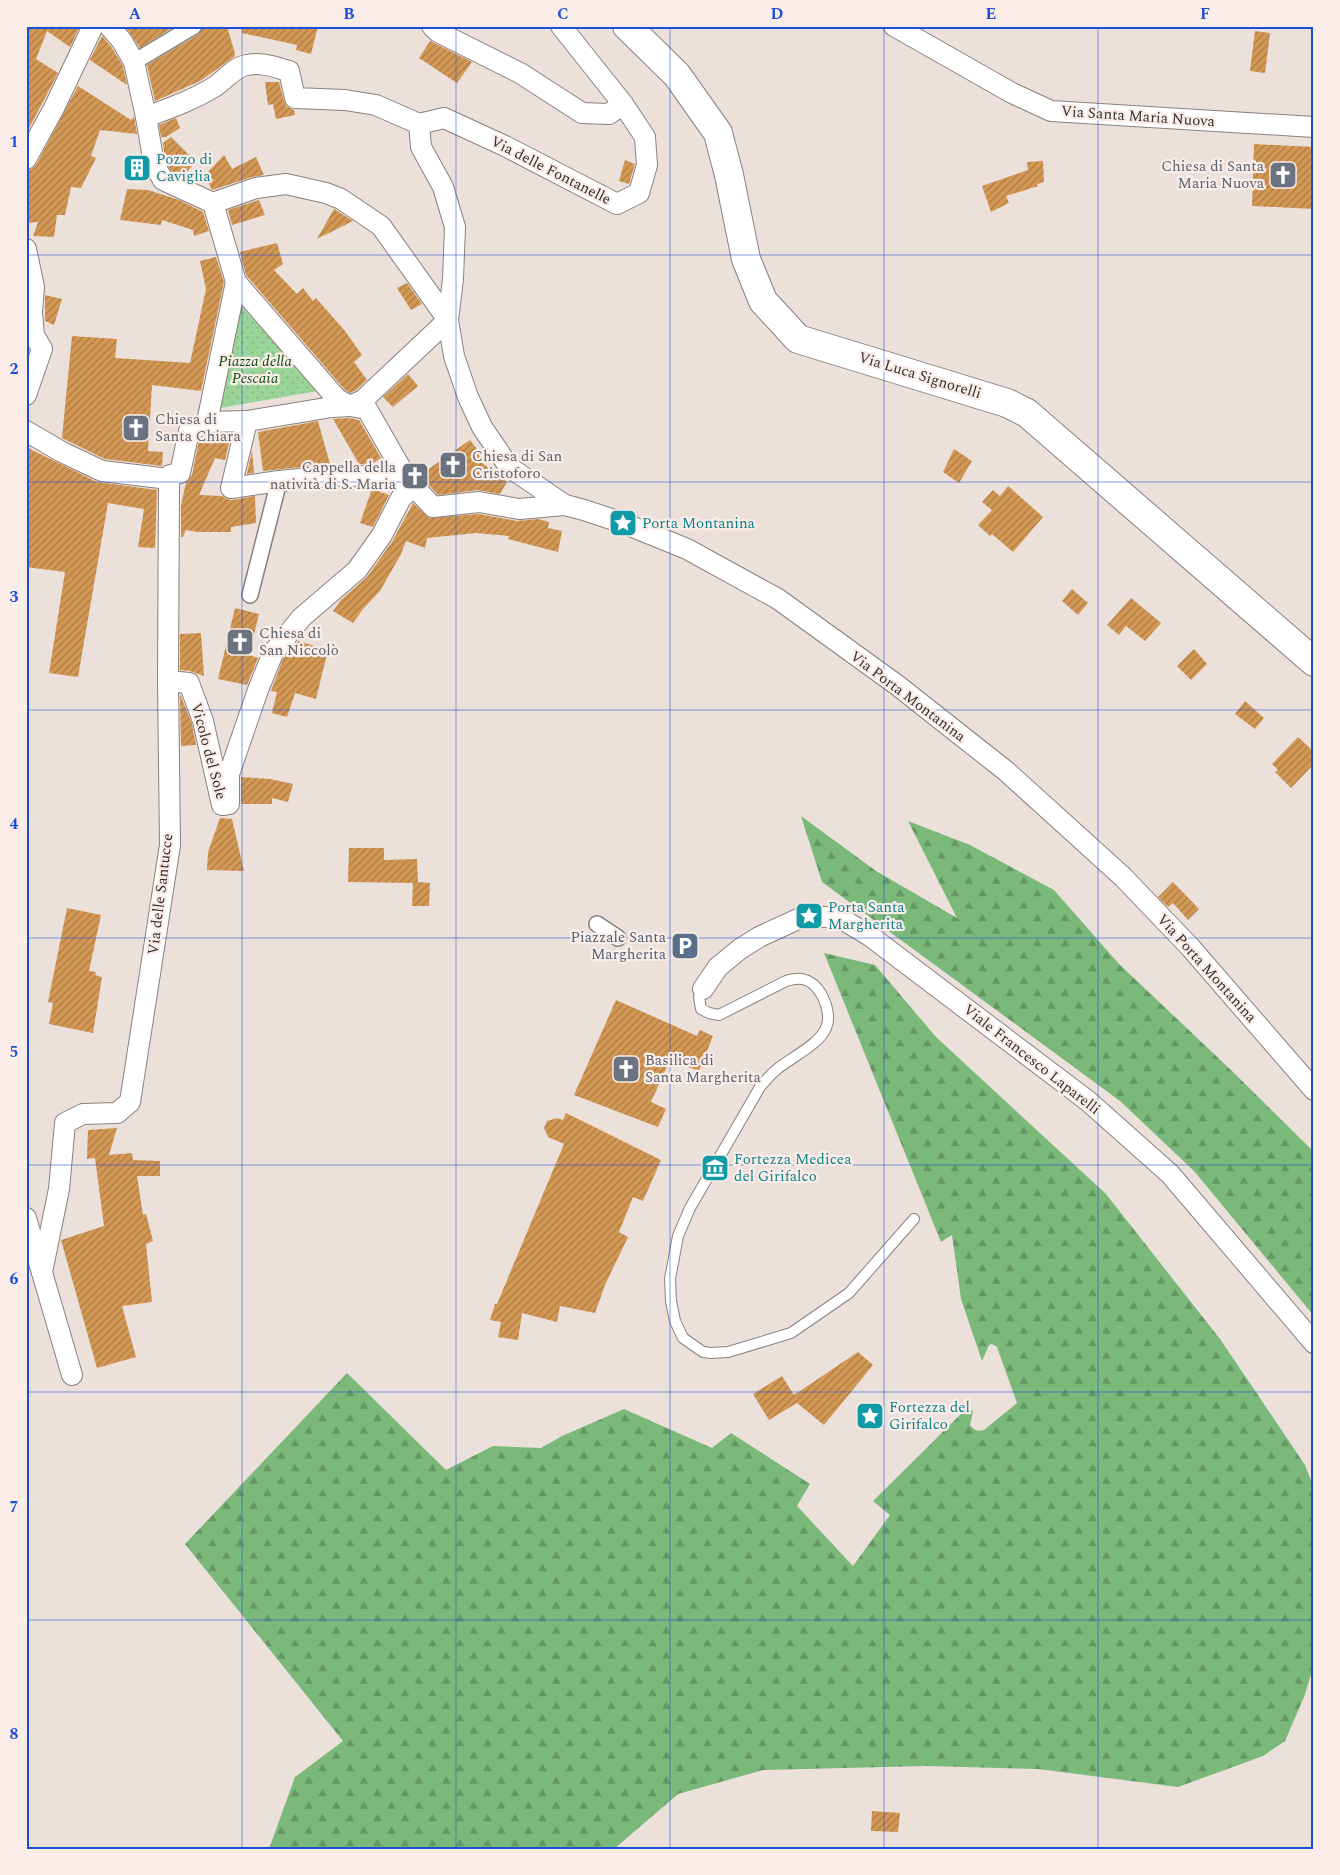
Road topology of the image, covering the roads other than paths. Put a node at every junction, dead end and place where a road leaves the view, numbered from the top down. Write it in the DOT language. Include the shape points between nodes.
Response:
graph roads {
  1 [pos="93,26"];
  2 [pos="109,26"];
  3 [pos="194,26"];
  4 [pos="432,26"];
  5 [pos="561,26"];
  6 [pos="627,26"];
  7 [pos="894,26"];
  8 [pos="134,62"];
  9 [pos="623,104"];
  10 [pos="146,117"];
  11 [pos="419,124"];
  12 [pos="1314,127"];
  13 [pos="26,159"];
  14 [pos="213,203"];
  15 [pos="26,250"];
  16 [pos="236,282"];
  17 [pos="448,320"];
  18 [pos="26,395"];
  19 [pos="350,406"];
  20 [pos="247,421"];
  21 [pos="207,422"];
  22 [pos="26,431"];
  23 [pos="169,480"];
  24 [pos="279,480"];
  25 [pos="411,482"];
  26 [pos="565,505"];
  27 [pos="250,594"];
  28 [pos="1314,662"];
  29 [pos="168,681"];
  30 [pos="597,924"];
  31 [pos="618,938"];
  32 [pos="703,989"];
  33 [pos="1314,1090"];
  34 [pos="26,1218"];
  35 [pos="914,1219"];
  36 [pos="42,1272"];
  37 [pos="1314,1344"];
  38 [pos="72,1375"];
  1 -- 13 [label="street"];
  2 -- 8 [label="street"];
  3 -- 8 [label="street"];
  4 -- 9 [label="street" via="520,73 582,113 609,114"];
  5 -- 9 [label="street, Via delle Fontanelle"];
  6 -- 28 [label="main road, Via Luca Signorelli" via="677,75 718,133 746,258 763,301 798,339 999,400 1027,413"];
  7 -- 12 [label="street, Via Santa Maria Nuova" via="1012,93 1051,111"];
  8 -- 10 [label="street"];
  9 -- 11 [label="street, Via delle Fontanelle" via="645,137 647,165 639,193 617,204 506,146 444,118"];
  10 -- 11 [label="street" via="189,101 245,65 267,64 289,71 295,98 376,105"];
  10 -- 14 [label="street" via="154,164 163,180"];
  11 -- 17 [label="street" via="422,147 444,187 455,227"];
  14 -- 16 [label="street"];
  14 -- 17 [label="street" via="256,188 286,184 341,199 381,226"];
  15 -- 18 [label="street" via="34,287 34,335 42,349"];
  16 -- 19 [label="street" via="337,399"];
  16 -- 21 [label="street"];
  17 -- 19 [label="street" via="363,400"];
  17 -- 26 [label="street" via="454,356 482,427 508,467"];
  19 -- 20 [label="street"];
  19 -- 25 [label="street" via="366,409"];
  20 -- 21 [label="street"];
  20 -- 24 [label="street" via="231,488"];
  21 -- 23 [label="street" via="189,431 180,472 170,475"];
  22 -- 23 [label="street" via="102,471"];
  23 -- 29 [label="street, Via delle Santucce"];
  24 -- 25 [label="street" via="343,475"];
  24 -- 27 [label="street"];
  25 -- 26 [label="street, Via Porta Montanina" via="433,507 479,502 519,509"];
  25 -- 29 [label="street, Vicolo del Sole" via="382,535 358,570 301,618 273,653 228,774 229,804 222,805 202,721 189,683"];
  26 -- 33 [label="street, Via Porta Montanina" via="623,523 687,549 778,599 897,685 1006,771 1123,877 1190,947"];
  29 -- 36 [label="street, Via delle Santucce" via="170,845 130,1102 117,1113 83,1114 66,1123 59,1190"];
  30 -- 31 [label="street"];
  32 -- 35 [label="lane" via="699,996 701,1009 718,1015 786,981 806,979 826,1002 828,1021 820,1037 776,1070 760,1087 690,1208 678,1236 670,1279 675,1321 683,1338 703,1352 711,1353 728,1352 791,1333 850,1293"];
  32 -- 37 [label="street, Viale Francesco Laparelli" via="718,967 759,936 809,916 840,918 870,936 1088,1101 1162,1167"];
  34 -- 36 [label="street"];
  36 -- 38 [label="street"];
}
